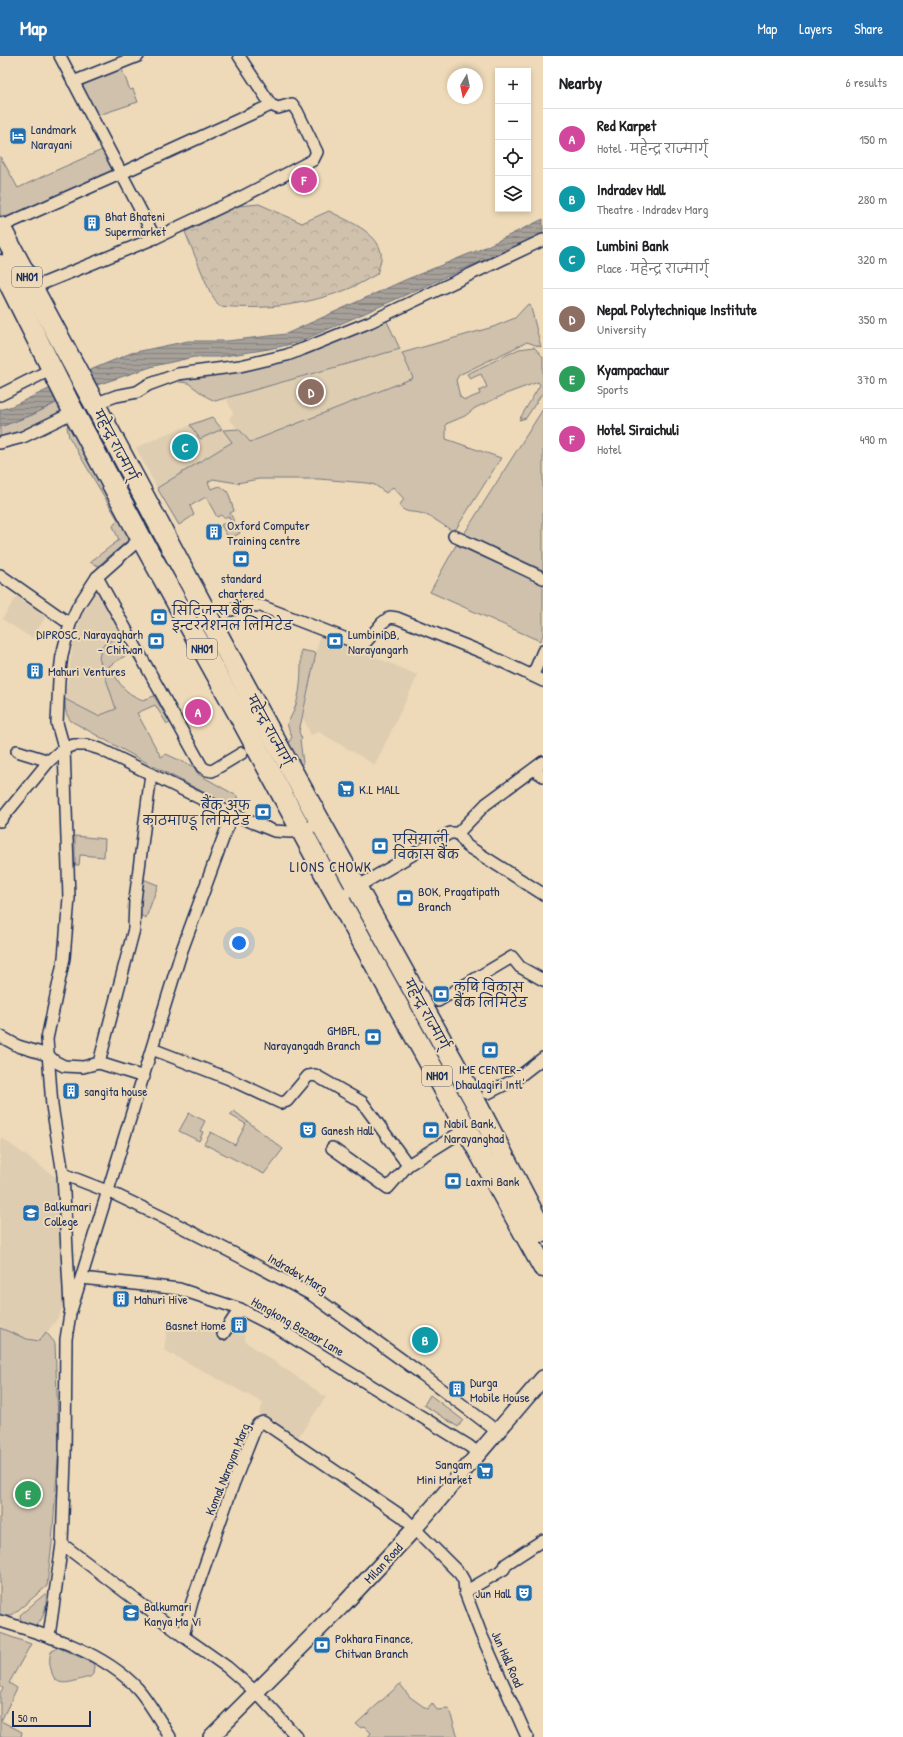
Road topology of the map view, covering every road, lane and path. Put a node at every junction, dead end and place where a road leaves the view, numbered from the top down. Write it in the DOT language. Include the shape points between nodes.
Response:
graph roads {
  1 [pos="60,56"];
  2 [pos="138,56"];
  3 [pos="239,56"];
  4 [pos="73,82"];
  5 [pos="271,104"];
  6 [pos="122,174"];
  7 [pos="0,227"];
  8 [pos="155,238"];
  9 [pos="543,240"];
  10 [pos="0,265"];
  11 [pos="32,288"];
  12 [pos="54,372"];
  13 [pos="0,395"];
  14 [pos="92,400"];
  15 [pos="72,409"];
  16 [pos="0,443"];
  17 [pos="454,536"];
  18 [pos="141,538"];
  19 [pos="0,575"];
  20 [pos="97,577"];
  21 [pos="543,578"];
  22 [pos="231,610"];
  23 [pos="70,624"];
  24 [pos="543,651"];
  25 [pos="533,675"];
  26 [pos="543,681"];
  27 [pos="64,748"];
  28 [pos="17,751"];
  29 [pos="242,753"];
  30 [pos="49,761"];
  31 [pos="543,762"];
  32 [pos="539,773"];
  33 [pos="151,774"];
  34 [pos="232,814"];
  35 [pos="0,821"];
  36 [pos="320,822"];
  37 [pos="301,831"];
  38 [pos="458,833"];
  39 [pos="356,887"];
  40 [pos="543,894"];
  41 [pos="338,898"];
  42 [pos="543,980"];
  43 [pos="438,1001"];
  44 [pos="0,1036"];
  45 [pos="152,1049"];
  46 [pos="48,1055"];
  47 [pos="543,1058"];
  48 [pos="99,1063"];
  49 [pos="144,1077"];
  50 [pos="488,1093"];
  51 [pos="466,1129"];
  52 [pos="332,1148"];
  53 [pos="408,1165"];
  54 [pos="63,1174"];
  55 [pos="108,1192"];
  56 [pos="543,1232"];
  57 [pos="543,1267"];
  58 [pos="82,1278"];
  59 [pos="240,1309"];
  60 [pos="70,1314"];
  61 [pos="223,1334"];
  62 [pos="543,1378"];
  63 [pos="498,1432"];
  64 [pos="479,1454"];
  65 [pos="415,1528"];
  66 [pos="543,1540"];
  67 [pos="62,1544"];
  68 [pos="465,1592"];
  69 [pos="0,1621"];
  70 [pos="49,1636"];
  71 [pos="183,1636"];
  72 [pos="257,1693"];
  73 [pos="170,1737"];
  74 [pos="211,1737"];
  75 [pos="297,1737"];
  76 [pos="527,1737"];
  1 -- 4 [label="street"];
  2 -- 4 [label="street"];
  3 -- 5 [label="street"];
  4 -- 6 [label="street"];
  5 -- 6 [label="street"];
  5 -- 8 [label="street" via="278,108 292,104 317,152 314,160"];
  6 -- 7 [label="street"];
  6 -- 8 [label="street"];
  7 -- 11 [label="highway, महेन्द्र राज्मार्ग् / NH01"];
  8 -- 11 [label="street"];
  9 -- 14 [label="street" via="376,318 287,355 240,366 178,374 137,392"];
  10 -- 12 [label="highway, महेन्द्र राज्मार्ग् / NH01"];
  11 -- 14 [label="highway, महेन्द्र राज्मार्ग् / NH01"];
  12 -- 13 [label="street"];
  12 -- 15 [label="highway, महेन्द्र राज्मार्ग् / NH01"];
  14 -- 36 [label="highway, महेन्द्र राज्मार्ग् / NH01"];
  15 -- 16 [label="street" via="23,437"];
  15 -- 18 [label="highway, महेन्द्र राज्मार्ग् / NH01"];
  17 -- 21 [label="street"];
  18 -- 20 [label="street"];
  18 -- 37 [label="highway, महेन्द्र राज्मार्ग् / NH01"];
  19 -- 23 [label="street"];
  20 -- 23 [label="street" via="78,606"];
  20 -- 29 [label="street" via="202,767 212,771"];
  22 -- 25 [label="street" via="247,605 261,606 365,644 382,623 390,617 397,618"];
  23 -- 27 [label="street" via="59,680 57,723"];
  24 -- 25 [label="street"];
  25 -- 26 [label="street"];
  27 -- 30 [label="street"];
  27 -- 33 [label="street" via="87,745"];
  27 -- 46 [label="street" via="69,898 64,958 46,1039"];
  28 -- 30 [label="street"];
  30 -- 35 [label="street"];
  31 -- 32 [label="street"];
  32 -- 38 [label="street" via="486,804"];
  33 -- 34 [label="street"];
  33 -- 48 [label="street" via="135,900 134,929"];
  34 -- 37 [label="street" via="274,831"];
  34 -- 45 [label="street" via="182,950"];
  36 -- 37 [label="street"];
  36 -- 39 [label="highway, महेन्द्र राज्मार्ग् / NH01"];
  37 -- 41 [label="highway, महेन्द्र राज्मार्ग् / NH01"];
  38 -- 39 [label="street" via="450,833"];
  38 -- 40 [label="street" via="467,846"];
  39 -- 41 [label="street"];
  39 -- 56 [label="highway, महेन्द्र राज्मार्ग् / NH01" via="475,1100"];
  41 -- 51 [label="highway, महेन्द्र राज्मार्ग् / NH01"];
  42 -- 43 [label="street" via="520,967 512,957"];
  44 -- 46 [label="street" via="23,1048"];
  45 -- 49 [label="street"];
  45 -- 53 [label="street" via="227,1078 281,1103 287,1101 308,1076 315,1075 362,1102"];
  46 -- 48 [label="street" via="64,1066 83,1067"];
  46 -- 54 [label="street" via="52,1106"];
  47 -- 50 [label="street" via="516,1079"];
  48 -- 49 [label="street"];
  49 -- 55 [label="street"];
  51 -- 53 [label="street"];
  51 -- 57 [label="highway, महेन्द्र राज्मार्ग् / NH01"];
  52 -- 53 [label="street" via="386,1188 390,1187"];
  54 -- 55 [label="street, Indradev Marg"];
  54 -- 60 [label="street"];
  55 -- 58 [label="street"];
  55 -- 63 [label="street, Indradev Marg" via="312,1295"];
  58 -- 59 [label="street, Hongkong Bazaar Lane" via="179,1289"];
  58 -- 60 [label="street"];
  59 -- 61 [label="street"];
  59 -- 64 [label="street, Hongkong Bazaar Lane" via="279,1329"];
  60 -- 67 [label="street" via="66,1339"];
  62 -- 63 [label="street, Milan Road"];
  63 -- 64 [label="street, Milan Road"];
  64 -- 65 [label="street, Milan Road"];
  65 -- 68 [label="street, Jun Hall Road" via="460,1574"];
  65 -- 71 [label="street, Komal Narayan Marg" via="312,1454 263,1422 258,1424 233,1485 192,1602"];
  65 -- 72 [label="street, Milan Road"];
  66 -- 68 [label="street" via="506,1564 504,1569"];
  67 -- 70 [label="street"];
  67 -- 71 [label="street"];
  68 -- 76 [label="street, Jun Hall Road"];
  69 -- 70 [label="street"];
  70 -- 73 [label="street" via="123,1674 139,1690"];
  71 -- 72 [label="street" via="227,1667"];
  72 -- 74 [label="street, Milan Road"];
  72 -- 75 [label="street"];
}
